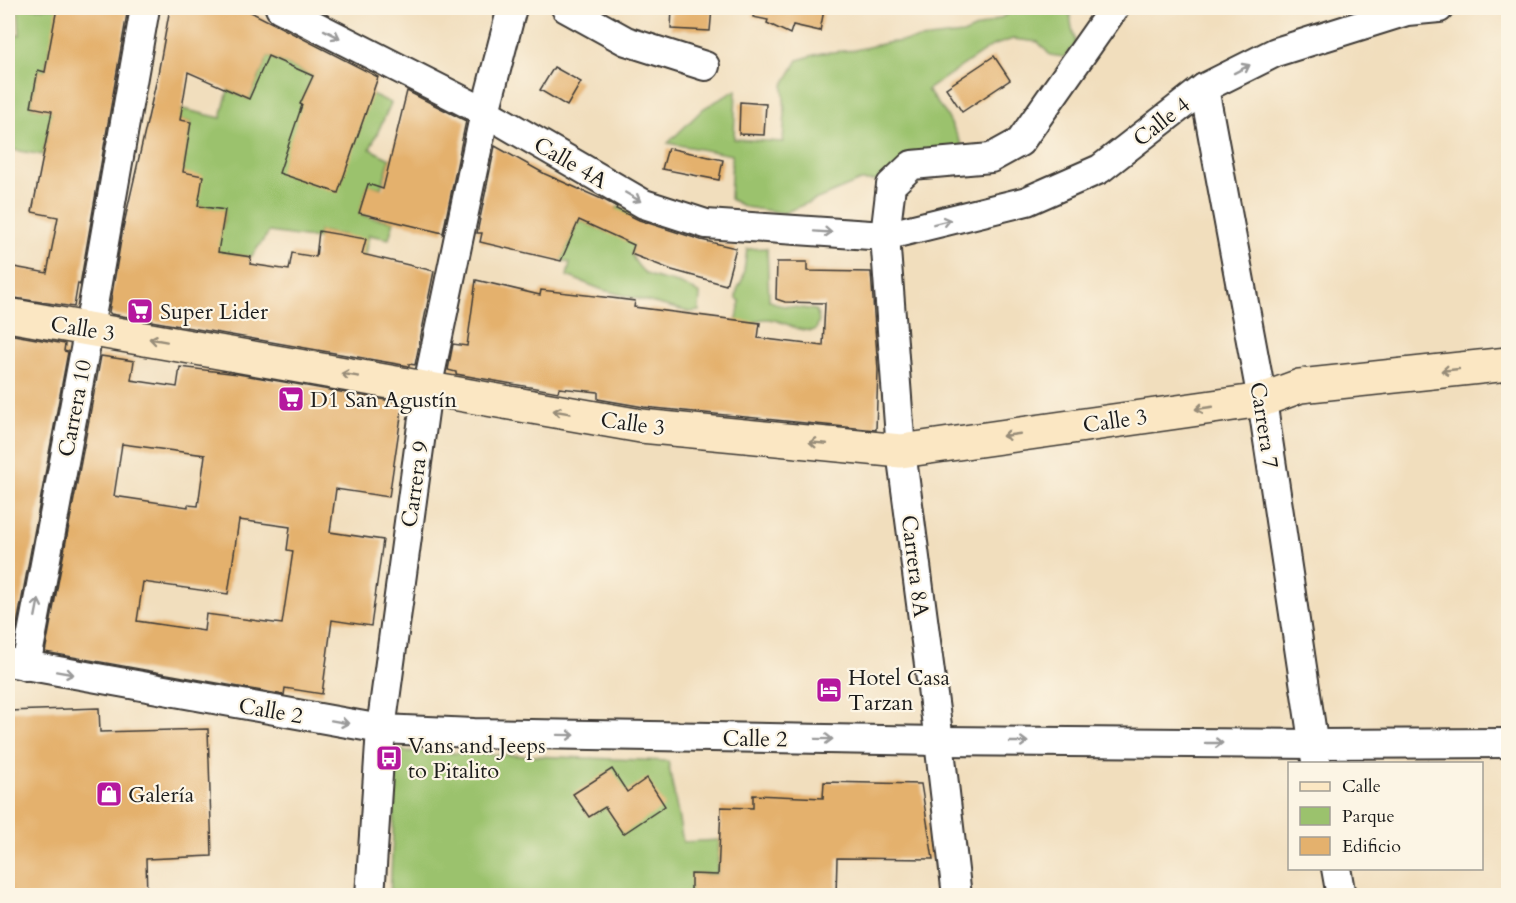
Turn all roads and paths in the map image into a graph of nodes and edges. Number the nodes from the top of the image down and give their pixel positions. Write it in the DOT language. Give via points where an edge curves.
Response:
graph roads {
  1 [pos="145,8"];
  2 [pos="280,8"];
  3 [pos="512,8"];
  4 [pos="566,8"];
  5 [pos="1114,8"];
  6 [pos="1439,8"];
  7 [pos="705,66"];
  8 [pos="1204,88"];
  9 [pos="485,112"];
  10 [pos="885,236"];
  11 [pos="8,315"];
  12 [pos="89,328"];
  13 [pos="1509,364"];
  14 [pos="1509,386"];
  15 [pos="427,389"];
  16 [pos="1262,400"];
  17 [pos="901,451"];
  18 [pos="17,664"];
  19 [pos="381,729"];
  20 [pos="939,741"];
  21 [pos="1509,743"];
  22 [pos="1315,754"];
  23 [pos="1336,870"];
  24 [pos="369,896"];
  25 [pos="957,896"];
  26 [pos="1341,896"];
  1 -- 12 [label="street, Carrera 10"];
  2 -- 9 [label="street, Calle 4A, one-way"];
  3 -- 9 [label="street, Carrera 9"];
  4 -- 7 [label="street" via="626,41"];
  5 -- 10 [label="street" via="1020,142 991,158 912,165 891,185"];
  8 -- 6 [label="street, Calle 4, one-way" via="1276,52 1407,11"];
  10 -- 8 [label="street, Calle 4, one-way" via="1027,201 1100,169"];
  8 -- 16 [label="street, Carrera 7"];
  9 -- 10 [label="street, Calle 4A, one-way" via="644,204 706,224"];
  9 -- 15 [label="street, Carrera 9"];
  10 -- 17 [label="street, Carrera 8A"];
  11 -- 12 [label="main road, Calle 3"];
  15 -- 12 [label="main road, Calle 3, one-way"];
  18 -- 12 [label="street, Carrera 10, one-way"];
  13 -- 16 [label="main road, Calle 3, one-way" via="1300,386"];
  14 -- 16 [label="main road, Calle 3" via="1303,405"];
  17 -- 15 [label="main road, Calle 3, one-way" via="641,426"];
  15 -- 19 [label="street, Carrera 9"];
  16 -- 17 [label="main road, Calle 3, one-way"];
  16 -- 22 [label="street, Carrera 7"];
  17 -- 20 [label="street, Carrera 8A"];
  18 -- 19 [label="street, Calle 2, one-way"];
  19 -- 20 [label="street, Calle 2, one-way"];
  19 -- 24 [label="street, Carrera 9"];
  20 -- 22 [label="street, Calle 2, one-way"];
  20 -- 25 [label="street, Carrera 8A"];
  21 -- 22 [label="street, Calle 2"];
  23 -- 26 [label="street"];
}
